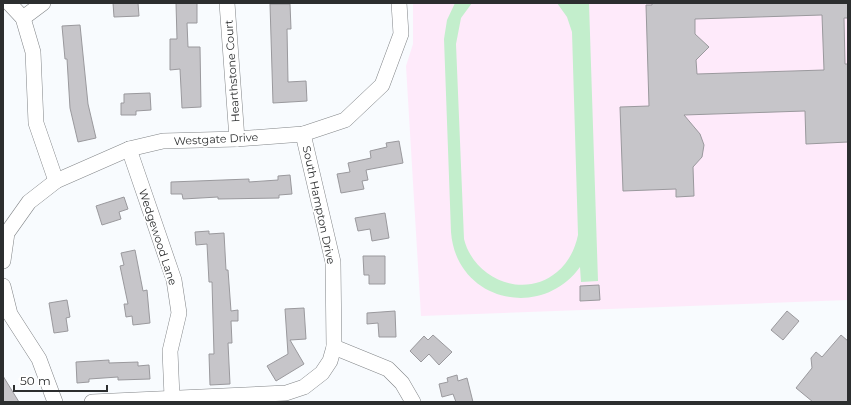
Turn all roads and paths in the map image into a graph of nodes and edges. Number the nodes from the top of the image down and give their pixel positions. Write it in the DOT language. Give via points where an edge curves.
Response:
graph roads {
  1 [pos="9,3"];
  2 [pos="43,3"];
  3 [pos="226,3"];
  4 [pos="399,3"];
  5 [pos="23,18"];
  6 [pos="303,134"];
  7 [pos="237,139"];
  8 [pos="129,149"];
  9 [pos="56,181"];
  10 [pos="3,261"];
  11 [pos="3,286"];
  12 [pos="334,348"];
  13 [pos="172,397"];
  14 [pos="55,402"];
  15 [pos="92,402"];
  16 [pos="413,402"];
  1 -- 5 [label="street"];
  2 -- 5 [label="street"];
  3 -- 7 [label="street, Hearthstone Court"];
  4 -- 6 [label="street, Westgate Drive" via="401,34 382,85 345,120"];
  5 -- 9 [label="street" via="34,52 36,123"];
  6 -- 7 [label="street, Westgate Drive"];
  6 -- 12 [label="street, South Hampton Drive" via="333,262"];
  7 -- 8 [label="street, Westgate Drive" via="163,141"];
  8 -- 9 [label="street, Westgate Drive"];
  8 -- 13 [label="street, Wedgewood Lane" via="174,280 178,313 170,351"];
  9 -- 10 [label="street, Westgate Drive" via="28,202 7,233"];
  11 -- 14 [label="street" via="10,314 39,359"];
  12 -- 13 [label="street, South Hampton Drive" via="330,361 322,373 304,387 286,393"];
  12 -- 16 [label="street" via="388,369 402,383"];
  13 -- 15 [label="street, South Hampton Drive"];
}
